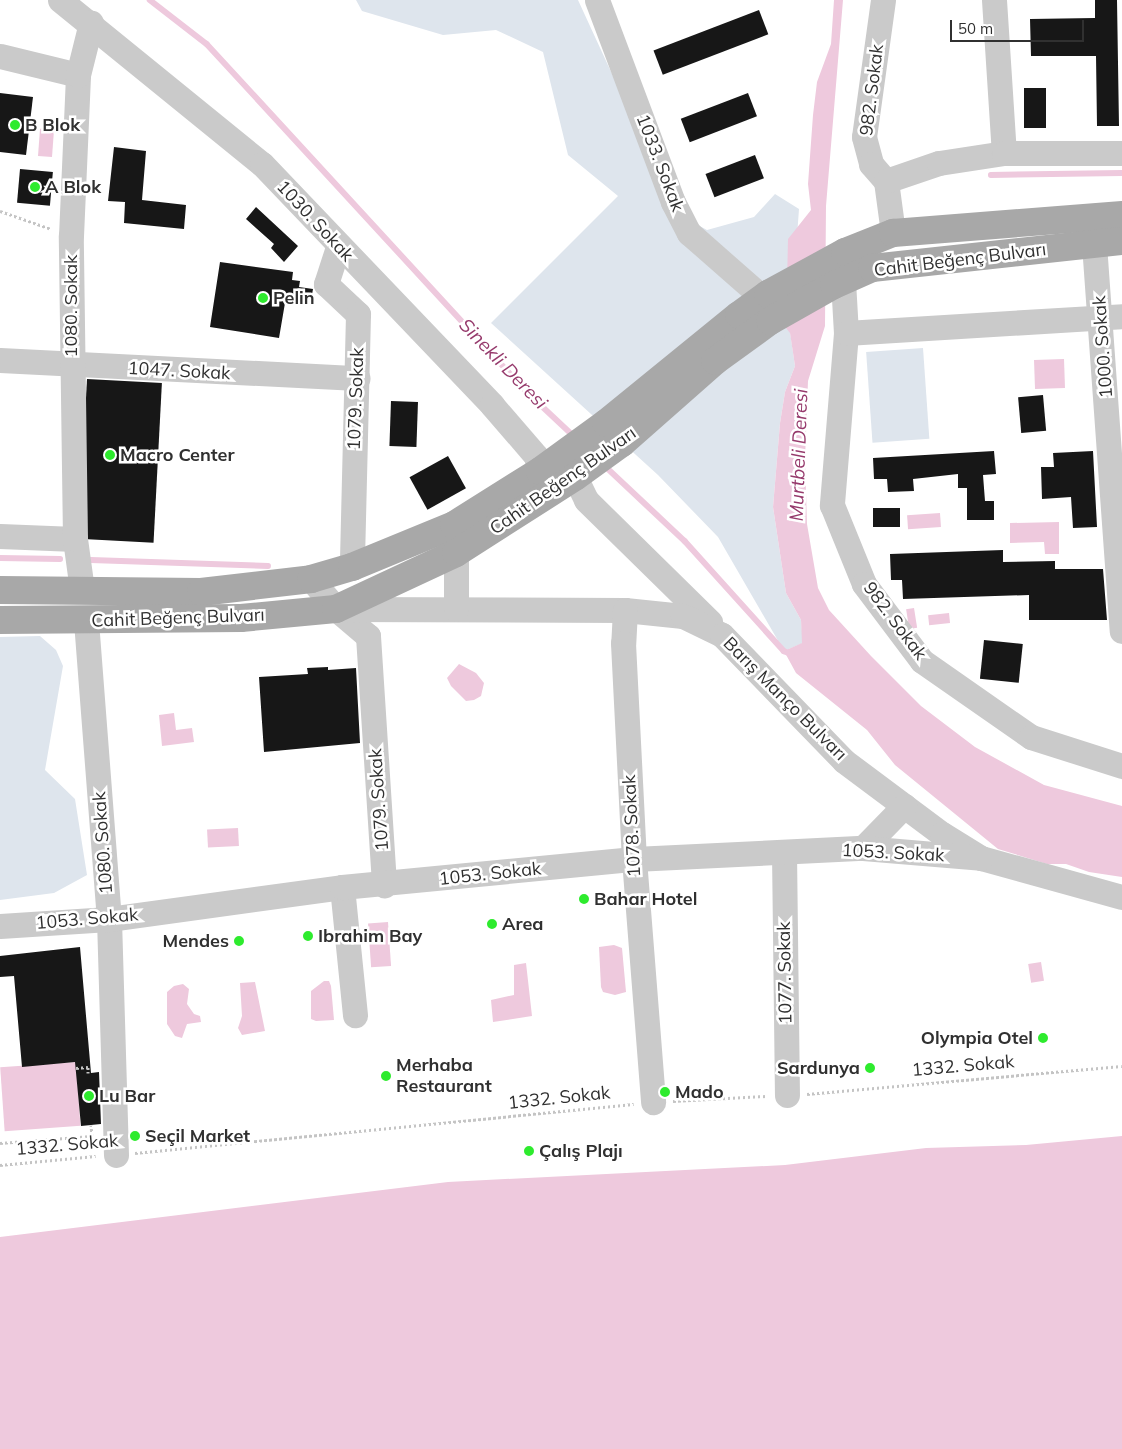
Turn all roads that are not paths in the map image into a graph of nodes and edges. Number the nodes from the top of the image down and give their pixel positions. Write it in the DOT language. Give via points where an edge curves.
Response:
graph roads {
  1 [pos="60,0"];
  2 [pos="597,0"];
  3 [pos="883,0"];
  4 [pos="994,0"];
  5 [pos="91,23"];
  6 [pos="0,56"];
  7 [pos="78,76"];
  8 [pos="1004,153"];
  9 [pos="1122,153"];
  10 [pos="886,181"];
  11 [pos="1122,214"];
  12 [pos="894,232"];
  13 [pos="1122,241"];
  14 [pos="1094,244"];
  15 [pos="338,247"];
  16 [pos="839,283"];
  17 [pos="767,305"];
  18 [pos="1111,316"];
  19 [pos="846,332"];
  20 [pos="0,360"];
  21 [pos="71,365"];
  22 [pos="358,378"];
  23 [pos="574,467"];
  24 [pos="540,471"];
  25 [pos="0,536"];
  26 [pos="75,539"];
  27 [pos="456,553"];
  28 [pos="352,567"];
  29 [pos="312,579"];
  30 [pos="0,590"];
  31 [pos="82,590"];
  32 [pos="1121,605"];
  33 [pos="336,609"];
  34 [pos="456,609"];
  35 [pos="625,610"];
  36 [pos="0,620"];
  37 [pos="86,621"];
  38 [pos="1122,631"];
  39 [pos="722,635"];
  40 [pos="1122,766"];
  41 [pos="904,806"];
  42 [pos="863,848"];
  43 [pos="784,852"];
  44 [pos="981,858"];
  45 [pos="634,859"];
  46 [pos="384,885"];
  47 [pos="342,887"];
  48 [pos="1122,897"];
  49 [pos="109,920"];
  50 [pos="64,922"];
  51 [pos="0,926"];
  52 [pos="0,938"];
  53 [pos="355,1015"];
  54 [pos="787,1095"];
  55 [pos="653,1102"];
  56 [pos="116,1155"];
  1 -- 5 [label="street, 1030. Sokak"];
  2 -- 17 [label="street, 1033. Sokak" via="673,202 689,233"];
  3 -- 10 [label="street, 982. Sokak" via="864,137 871,164"];
  4 -- 8 [label="street"];
  5 -- 7 [label="street, 1080. Sokak"];
  5 -- 15 [label="street, 1030. Sokak" via="262,164"];
  6 -- 7 [label="street"];
  7 -- 21 [label="street, 1080. Sokak" via="71,236"];
  8 -- 9 [label="street"];
  8 -- 10 [label="street" via="939,163"];
  10 -- 12 [label="street"];
  11 -- 12 [label="main road, Cahit Beğenç Bulvarı"];
  12 -- 17 [label="main road, Cahit Beğenç Bulvarı" via="845,252"];
  13 -- 14 [label="main road, Cahit Beğenç Bulvarı"];
  14 -- 16 [label="main road, Cahit Beğenç Bulvarı" via="872,268"];
  14 -- 18 [label="street, 1000. Sokak"];
  15 -- 22 [label="street, 1079. Sokak" via="326,284 358,314"];
  15 -- 24 [label="street, 1030. Sokak" via="492,405 536,456"];
  16 -- 17 [label="main road, Cahit Beğenç Bulvarı"];
  16 -- 19 [label="street, 982. Sokak"];
  17 -- 23 [label="main road, Cahit Beğenç Bulvarı" via="715,361 614,433"];
  18 -- 19 [label="street"];
  18 -- 32 [label="street, 1000. Sokak"];
  19 -- 40 [label="street, 982. Sokak" via="832,505 864,584 922,661 1031,738"];
  20 -- 21 [label="street, 1047. Sokak"];
  21 -- 22 [label="street, 1047. Sokak"];
  21 -- 26 [label="street, 1080. Sokak"];
  22 -- 28 [label="street, 1079. Sokak"];
  23 -- 24 [label="main road, Cahit Beğenç Bulvarı"];
  23 -- 27 [label="main road, Cahit Beğenç Bulvarı"];
  23 -- 39 [label="street" via="586,500"];
  24 -- 28 [label="main road, Cahit Beğenç Bulvarı" via="454,525"];
  25 -- 26 [label="street"];
  26 -- 31 [label="street, 1080. Sokak"];
  27 -- 33 [label="main road, Cahit Beğenç Bulvarı"];
  27 -- 34 [label="street"];
  28 -- 29 [label="main road, Cahit Beğenç Bulvarı"];
  29 -- 31 [label="main road, Cahit Beğenç Bulvarı" via="200,592"];
  29 -- 33 [label="street"];
  30 -- 31 [label="main road, Cahit Beğenç Bulvarı"];
  32 -- 38 [label="street, 1000. Sokak"];
  33 -- 34 [label="street, Barış Manço Bulvarı"];
  33 -- 37 [label="main road, Cahit Beğenç Bulvarı" via="241,618"];
  33 -- 46 [label="street, 1079. Sokak" via="368,636"];
  34 -- 35 [label="street, Barış Manço Bulvarı"];
  35 -- 39 [label="street, Barış Manço Bulvarı" via="683,616"];
  35 -- 45 [label="street, 1078. Sokak" via="623,643"];
  36 -- 37 [label="main road, Cahit Beğenç Bulvarı"];
  37 -- 49 [label="street, 1080. Sokak"];
  39 -- 41 [label="street, Barış Manço Bulvarı" via="844,761"];
  41 -- 42 [label="street"];
  41 -- 44 [label="street, Barış Manço Bulvarı"];
  42 -- 43 [label="street, 1053. Sokak"];
  42 -- 44 [label="street, 1053. Sokak"];
  43 -- 45 [label="street, 1053. Sokak"];
  43 -- 54 [label="street, 1077. Sokak"];
  44 -- 48 [label="street, Barış Manço Bulvarı"];
  45 -- 46 [label="street, 1053. Sokak"];
  45 -- 55 [label="street, 1078. Sokak"];
  46 -- 47 [label="street, 1053. Sokak"];
  47 -- 49 [label="street, 1053. Sokak"];
  47 -- 53 [label="street"];
  49 -- 50 [label="street, 1053. Sokak"];
  49 -- 56 [label="street, 1080. Sokak"];
  50 -- 51 [label="street, 1053. Sokak"];
  50 -- 52 [label="street" via="53,933"];
}
